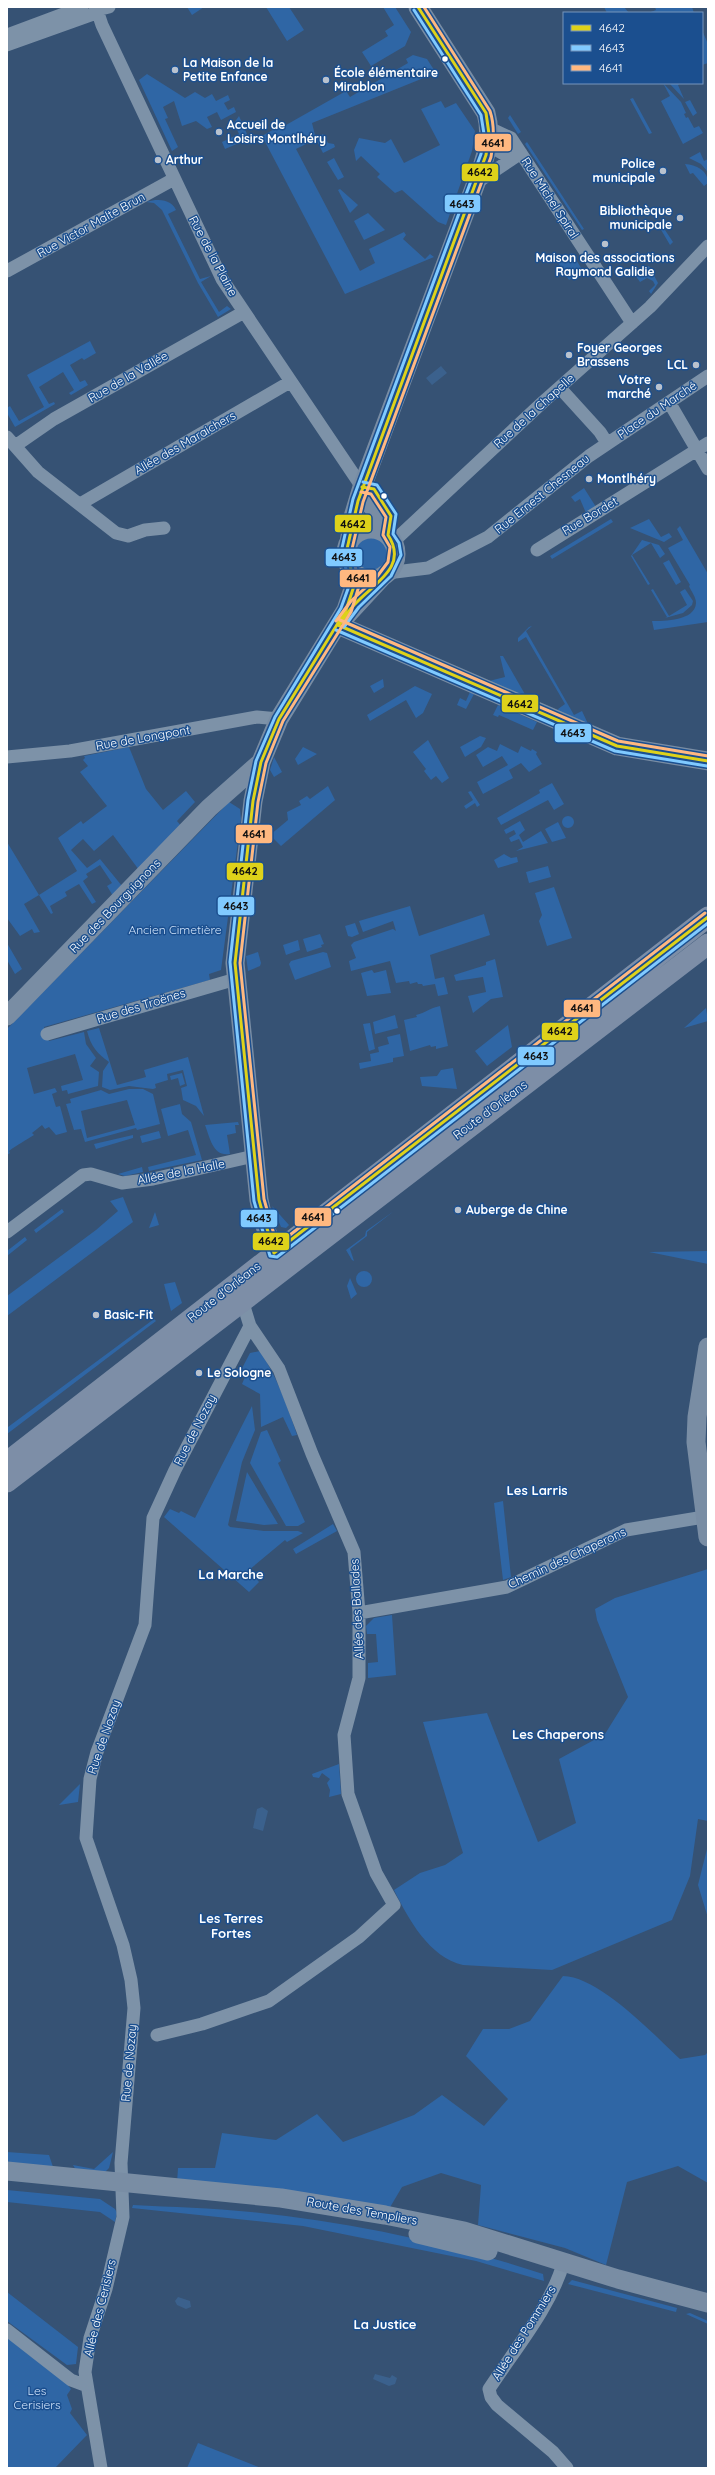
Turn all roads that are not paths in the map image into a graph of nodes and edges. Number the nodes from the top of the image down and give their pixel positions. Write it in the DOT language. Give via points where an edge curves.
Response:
graph roads {
  1 [pos="82,7"];
  2 [pos="418,7"];
  3 [pos="98,8"];
  4 [pos="7,35"];
  5 [pos="7,45"];
  6 [pos="489,137"];
  7 [pos="516,156"];
  8 [pos="174,179"];
  9 [pos="476,183"];
  10 [pos="708,246"];
  11 [pos="7,271"];
  12 [pos="244,312"];
  13 [pos="632,323"];
  14 [pos="708,376"];
  15 [pos="290,382"];
  16 [pos="560,388"];
  17 [pos="669,402"];
  18 [pos="11,442"];
  19 [pos="607,444"];
  20 [pos="703,446"];
  21 [pos="708,469"];
  22 [pos="362,487"];
  23 [pos="80,504"];
  24 [pos="164,528"];
  25 [pos="390,539"];
  26 [pos="349,543"];
  27 [pos="537,550"];
  28 [pos="352,569"];
  29 [pos="385,574"];
  30 [pos="338,625"];
  31 [pos="279,719"];
  32 [pos="7,757"];
  33 [pos="708,761"];
  34 [pos="261,762"];
  35 [pos="223,796"];
  36 [pos="253,801"];
  37 [pos="708,917"];
  38 [pos="708,944"];
  39 [pos="236,979"];
  40 [pos="7,1016"];
  41 [pos="47,1034"];
  42 [pos="254,1156"];
  43 [pos="7,1232"];
  44 [pos="274,1253"];
  45 [pos="242,1300"];
  46 [pos="250,1326"];
  47 [pos="708,1347"];
  48 [pos="7,1462"];
  49 [pos="7,1482"];
  50 [pos="704,1517"];
  51 [pos="708,1537"];
  52 [pos="359,1613"];
  53 [pos="157,2035"];
  54 [pos="7,2171"];
  55 [pos="7,2182"];
  56 [pos="122,2189"];
  57 [pos="563,2267"];
  58 [pos="708,2303"];
  59 [pos="708,2311"];
  60 [pos="7,2330"];
  61 [pos="87,2386"];
  62 [pos="101,2468"];
  63 [pos="568,2468"];
  1 -- 4 [label="street"];
  2 -- 6 [label="main road" via="486,113"];
  3 -- 5 [label="street" via="91,16"];
  3 -- 8 [label="street, Rue de la Plaine" via="102,25"];
  6 -- 7 [label="street"];
  6 -- 7 [label="street, Rue Michel Spiral" via="511,138"];
  6 -- 9 [label="main road"];
  7 -- 9 [label="street"];
  7 -- 13 [label="street, Rue Michel Spiral"];
  8 -- 11 [label="street, Rue Victor Malte Brun"];
  8 -- 12 [label="street, Rue de la Plaine" via="222,279"];
  9 -- 22 [label="main road"];
  10 -- 13 [label="street, Rue de la Chapelle"];
  12 -- 15 [label="street, Rue de la Plaine"];
  12 -- 18 [label="street, Rue de la Vallée"];
  13 -- 16 [label="street, Rue de la Chapelle"];
  14 -- 17 [label="street, Place du Marché"];
  15 -- 22 [label="street, Rue de la Plaine"];
  15 -- 23 [label="street, Allée des Maraichers"];
  16 -- 19 [label="street" via="600,432"];
  16 -- 25 [label="street, Rue de la Chapelle"];
  17 -- 19 [label="street, Place du Marché"];
  17 -- 20 [label="street"];
  18 -- 23 [label="street, Rue de la Vallée" via="38,472"];
  19 -- 29 [label="street, Rue Ernest Chesneau" via="488,537 428,568"];
  20 -- 21 [label="street"];
  20 -- 27 [label="street, Rue Bordet"];
  22 -- 25 [label="main road"];
  22 -- 26 [label="main road"];
  23 -- 24 [label="street, Rue de la Vallée" via="116,533 128,536 145,530"];
  25 -- 26 [label="main road" via="375,530 362,530"];
  25 -- 29 [label="main road" via="396,558"];
  26 -- 28 [label="main road" via="347,556"];
  28 -- 29 [label="main road" via="365,577"];
  28 -- 30 [label="main road" via="354,586"];
  29 -- 30 [label="main road"];
  30 -- 31 [label="main road"];
  30 -- 33 [label="main road" via="617,746"];
  31 -- 32 [label="street, Rue de Longpont" via="257,717 70,751"];
  31 -- 34 [label="main road"];
  34 -- 35 [label="main road, Rue des Bourguignons"];
  34 -- 36 [label="main road"];
  35 -- 36 [label="main road"];
  35 -- 40 [label="main road, Rue des Bourguignons"];
  36 -- 39 [label="main road" via="236,940"];
  37 -- 44 [label="main road, Route d'Orléans"];
  38 -- 45 [label="main road, Route d'Orléans"];
  39 -- 41 [label="street, Rue des Troënes"];
  39 -- 42 [label="main road"];
  42 -- 43 [label="street, Allée de la Halle" via="153,1179 122,1183 91,1174 83,1175"];
  42 -- 44 [label="main road" via="264,1223"];
  44 -- 48 [label="main road, Route d'Orléans"];
  45 -- 46 [label="street"];
  45 -- 49 [label="main road, Route d'Orléans"];
  46 -- 52 [label="street, Allée des Ballades" via="279,1369 312,1454 351,1542"];
  46 -- 56 [label="street, Rue de Nozay" via="177,1465 153,1518 144,1626 96,1752 90,1779 86,1838 123,1945 132,1994 132,2041 124,2124"];
  47 -- 50 [label="main road" via="697,1417 696,1442"];
  50 -- 51 [label="main road"];
  50 -- 52 [label="street, Chemin des Chaperons" via="626,1530 507,1587"];
  52 -- 53 [label="street, Allée des Ballades" via="359,1678 344,1734 348,1794 376,1873 394,1905 359,1937 269,2001 202,2024"];
  54 -- 56 [label="main road, Route des Templiers"];
  55 -- 56 [label="main road, Route des Templiers"];
  56 -- 57 [label="main road, Route des Templiers" via="298,2210"];
  56 -- 61 [label="street, Allée des Cerisiers" via="123,2217 106,2289 90,2338 85,2372"];
  57 -- 58 [label="main road, Route des Templiers"];
  57 -- 59 [label="main road, Route des Templiers"];
  57 -- 63 [label="street, Allée des Pommiers" via="538,2315 489,2389 497,2405 553,2452"];
  60 -- 61 [label="street" via="71,2380"];
  61 -- 62 [label="street, Allée des Cerisiers"];
}
